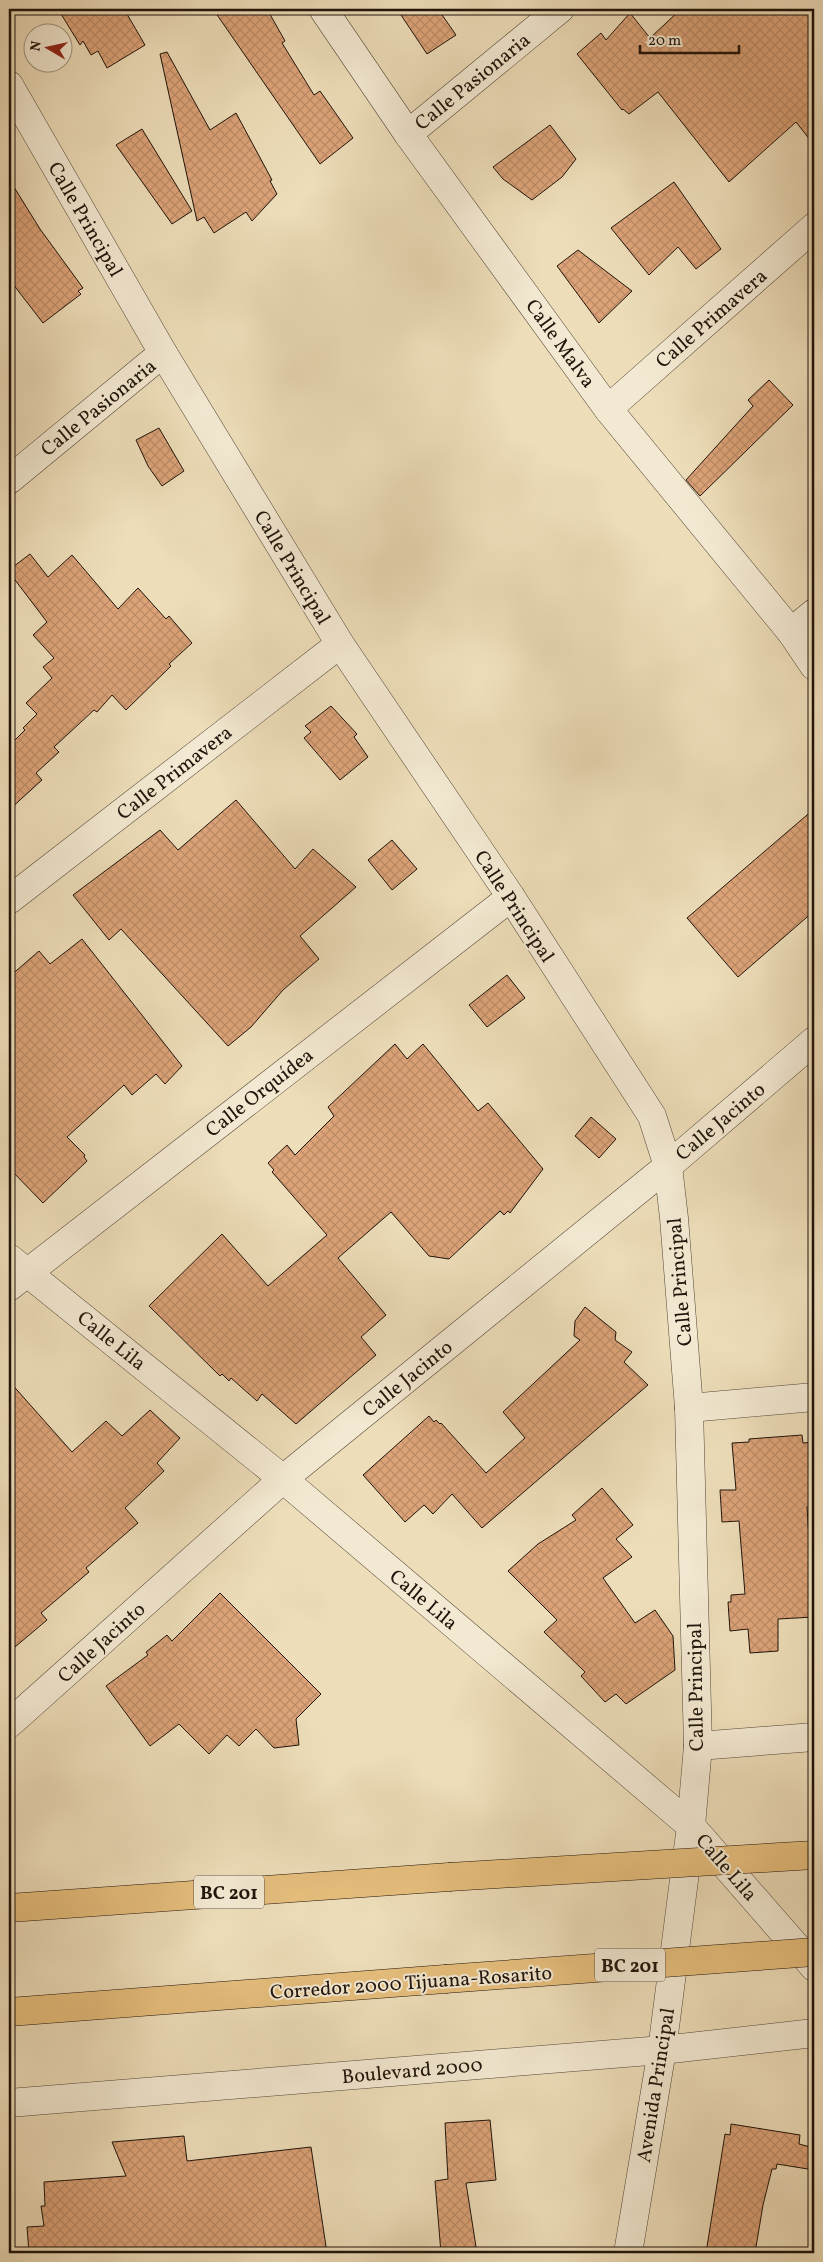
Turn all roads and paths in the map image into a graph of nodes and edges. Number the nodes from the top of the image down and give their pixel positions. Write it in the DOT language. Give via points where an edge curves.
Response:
graph roads {
  1 [pos="323,9"];
  2 [pos="560,9"];
  3 [pos="9,85"];
  4 [pos="408,134"];
  5 [pos="814,227"];
  6 [pos="163,353"];
  7 [pos="608,409"];
  8 [pos="9,480"];
  9 [pos="814,613"];
  10 [pos="791,632"];
  11 [pos="340,644"];
  12 [pos="814,666"];
  13 [pos="511,897"];
  14 [pos="9,900"];
  15 [pos="814,1041"];
  16 [pos="668,1166"];
  17 [pos="15,1272"];
  18 [pos="814,1397"];
  19 [pos="689,1408"];
  20 [pos="284,1479"];
  21 [pos="9,1724"];
  22 [pos="814,1737"];
  23 [pos="698,1746"];
  24 [pos="691,1826"];
  25 [pos="814,1855"];
  26 [pos="9,1908"];
  27 [pos="814,1952"];
  28 [pos="814,1967"];
  29 [pos="9,2012"];
  30 [pos="814,2033"];
  31 [pos="662,2050"];
  32 [pos="9,2103"];
  33 [pos="628,2253"];
  1 -- 4 [label="street, Calle Malva"];
  2 -- 4 [label="street, Calle Pasionaria"];
  3 -- 6 [label="street, Calle Principal"];
  4 -- 7 [label="street, Calle Malva"];
  5 -- 7 [label="street, Calle Primavera"];
  6 -- 8 [label="street, Calle Pasionaria"];
  6 -- 11 [label="street, Calle Principal"];
  7 -- 10 [label="street, Calle Malva"];
  9 -- 10 [label="street"];
  10 -- 12 [label="street, Calle Malva"];
  11 -- 13 [label="street, Calle Principal"];
  11 -- 14 [label="street, Calle Primavera"];
  13 -- 16 [label="street, Calle Principal" via="652,1116"];
  13 -- 17 [label="street, Calle Orquídea"];
  15 -- 16 [label="street, Calle Jacinto"];
  16 -- 19 [label="street, Calle Principal"];
  16 -- 20 [label="street, Calle Jacinto"];
  17 -- 20 [label="street, Calle Lila"];
  18 -- 19 [label="street"];
  19 -- 23 [label="street, Calle Principal"];
  20 -- 21 [label="street, Calle Jacinto"];
  20 -- 24 [label="street, Calle Lila"];
  22 -- 23 [label="street"];
  23 -- 24 [label="street, Calle Principal"];
  24 -- 28 [label="street, Calle Lila"];
  24 -- 31 [label="street, Avenida Principal"];
  25 -- 26 [label="highway, BC 201, bridge"];
  27 -- 29 [label="highway, Corredor 2000 Tijuana-Rosarito / BC 201, bridge"];
  30 -- 31 [label="street, Boulevard 2000"];
  31 -- 32 [label="street, Boulevard 2000"];
  31 -- 33 [label="street, Avenida Principal"];
}
